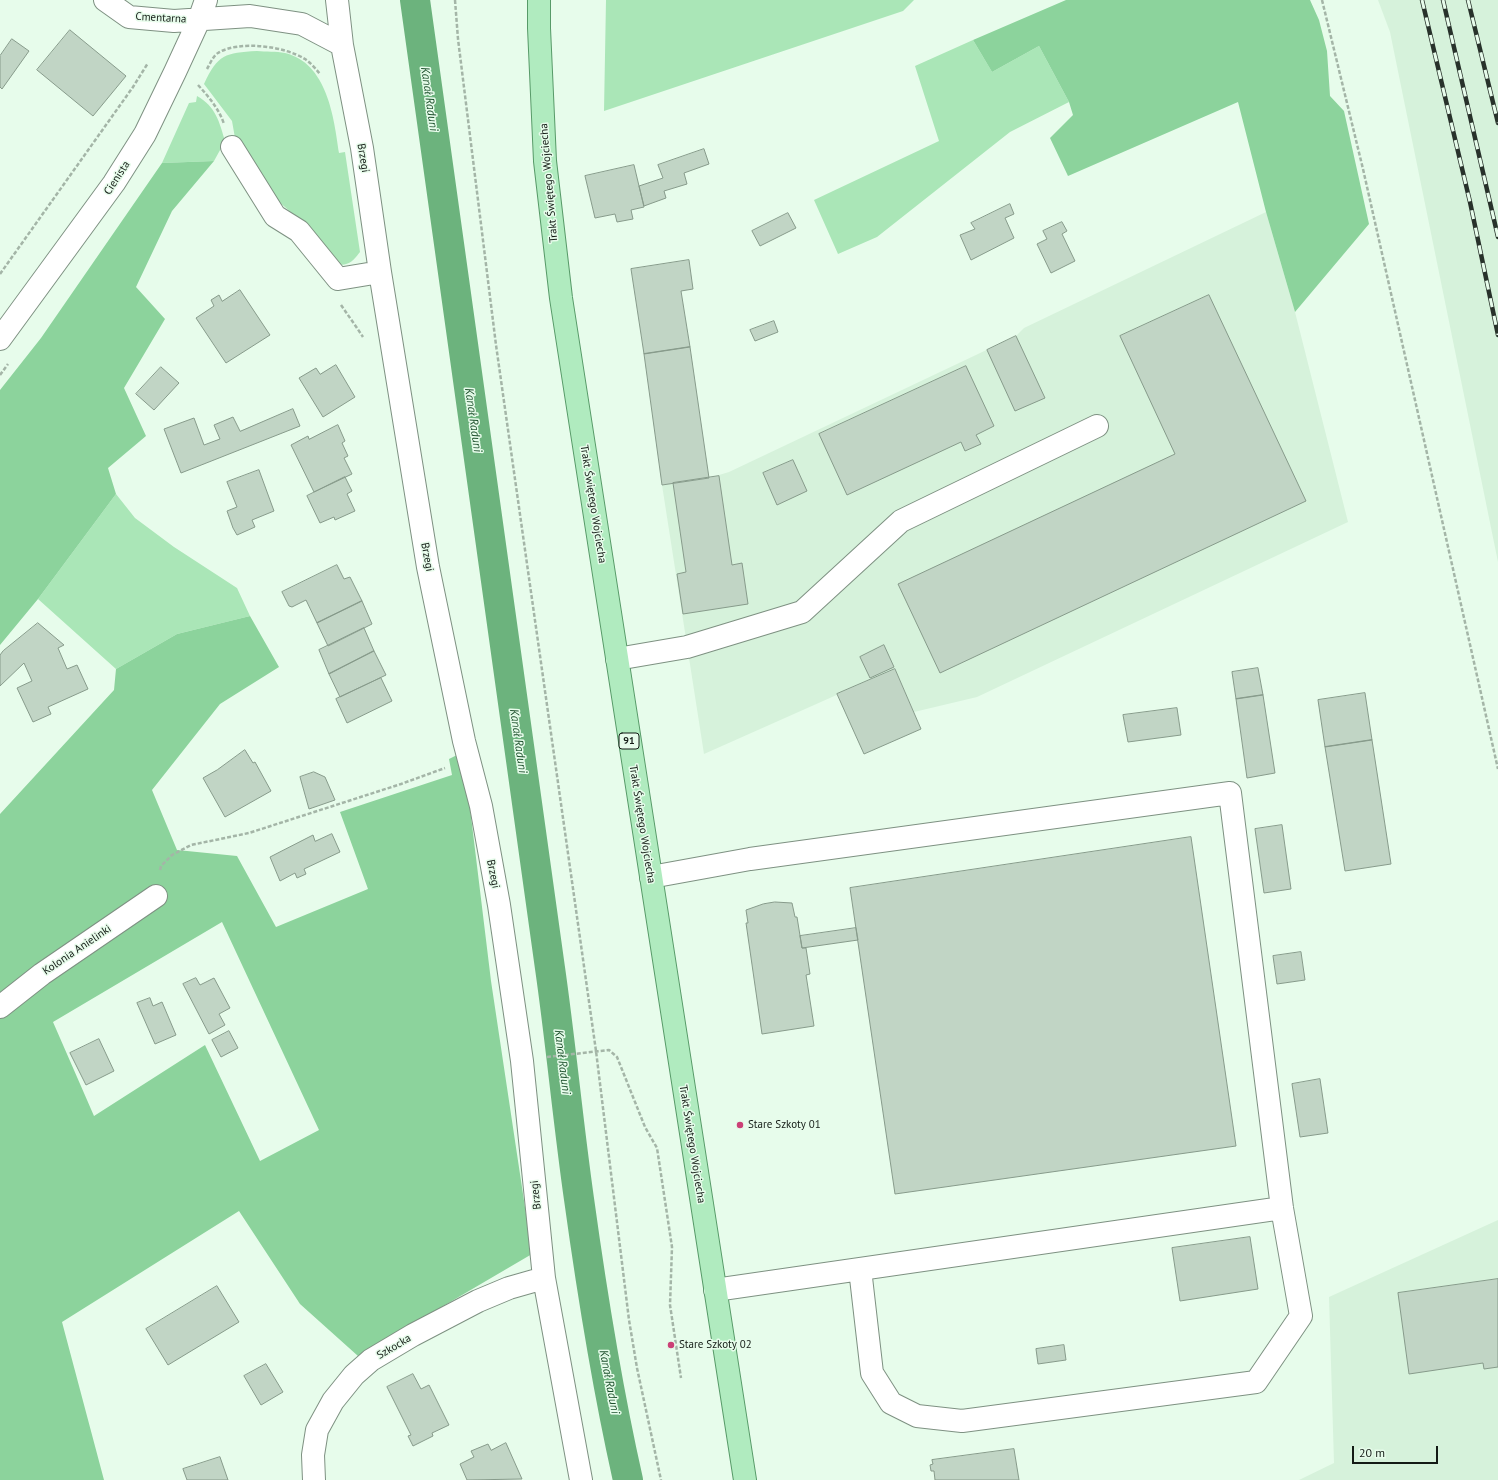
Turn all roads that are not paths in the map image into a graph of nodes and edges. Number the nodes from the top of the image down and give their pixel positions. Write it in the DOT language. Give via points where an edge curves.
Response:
graph roads {
  1 [pos="105,0"];
  2 [pos="337,0"];
  3 [pos="540,0"];
  4 [pos="203,10"];
  5 [pos="342,45"];
  6 [pos="232,147"];
  7 [pos="380,272"];
  8 [pos="0,339"];
  9 [pos="1097,426"];
  10 [pos="617,660"];
  11 [pos="651,877"];
  12 [pos="156,896"];
  13 [pos="0,1007"];
  14 [pos="1282,1208"];
  15 [pos="860,1269"];
  16 [pos="544,1278"];
  17 [pos="715,1290"];
  18 [pos="314,1480"];
  19 [pos="581,1480"];
  20 [pos="745,1480"];
  1 -- 4 [label="street, Cmentarna" via="128,16 174,21"];
  2 -- 5 [label="street, Brzegi"];
  3 -- 10 [label="main road, Trakt Świętego Wojciecha / 91" via="545,161 559,283"];
  4 -- 5 [label="street" via="302,24"];
  4 -- 8 [label="street, Cienista" via="145,134 114,183"];
  5 -- 7 [label="street, Brzegi" via="362,148"];
  6 -- 7 [label="street" via="275,216 299,231 338,280"];
  7 -- 16 [label="street, Brzegi" via="428,567 481,806 499,905 522,1061"];
  9 -- 10 [label="street" via="901,521 802,612 687,647"];
  10 -- 11 [label="main road, Trakt Świętego Wojciecha / 91"];
  11 -- 14 [label="street" via="750,859 1230,792"];
  11 -- 17 [label="main road, Trakt Świętego Wojciecha / 91"];
  12 -- 13 [label="street, Kolonia Anielinki" via="42,974"];
  14 -- 15 [label="street"];
  14 -- 15 [label="street" via="1301,1316 1256,1382 962,1421 917,1416 892,1403 872,1373"];
  15 -- 17 [label="street"];
  16 -- 18 [label="street, Szkocka" via="509,1288 478,1301 371,1360 354,1375 333,1401 317,1430 313,1455"];
  16 -- 19 [label="street, Brzegi"];
  17 -- 20 [label="main road, Trakt Świętego Wojciecha / 91"];
}
